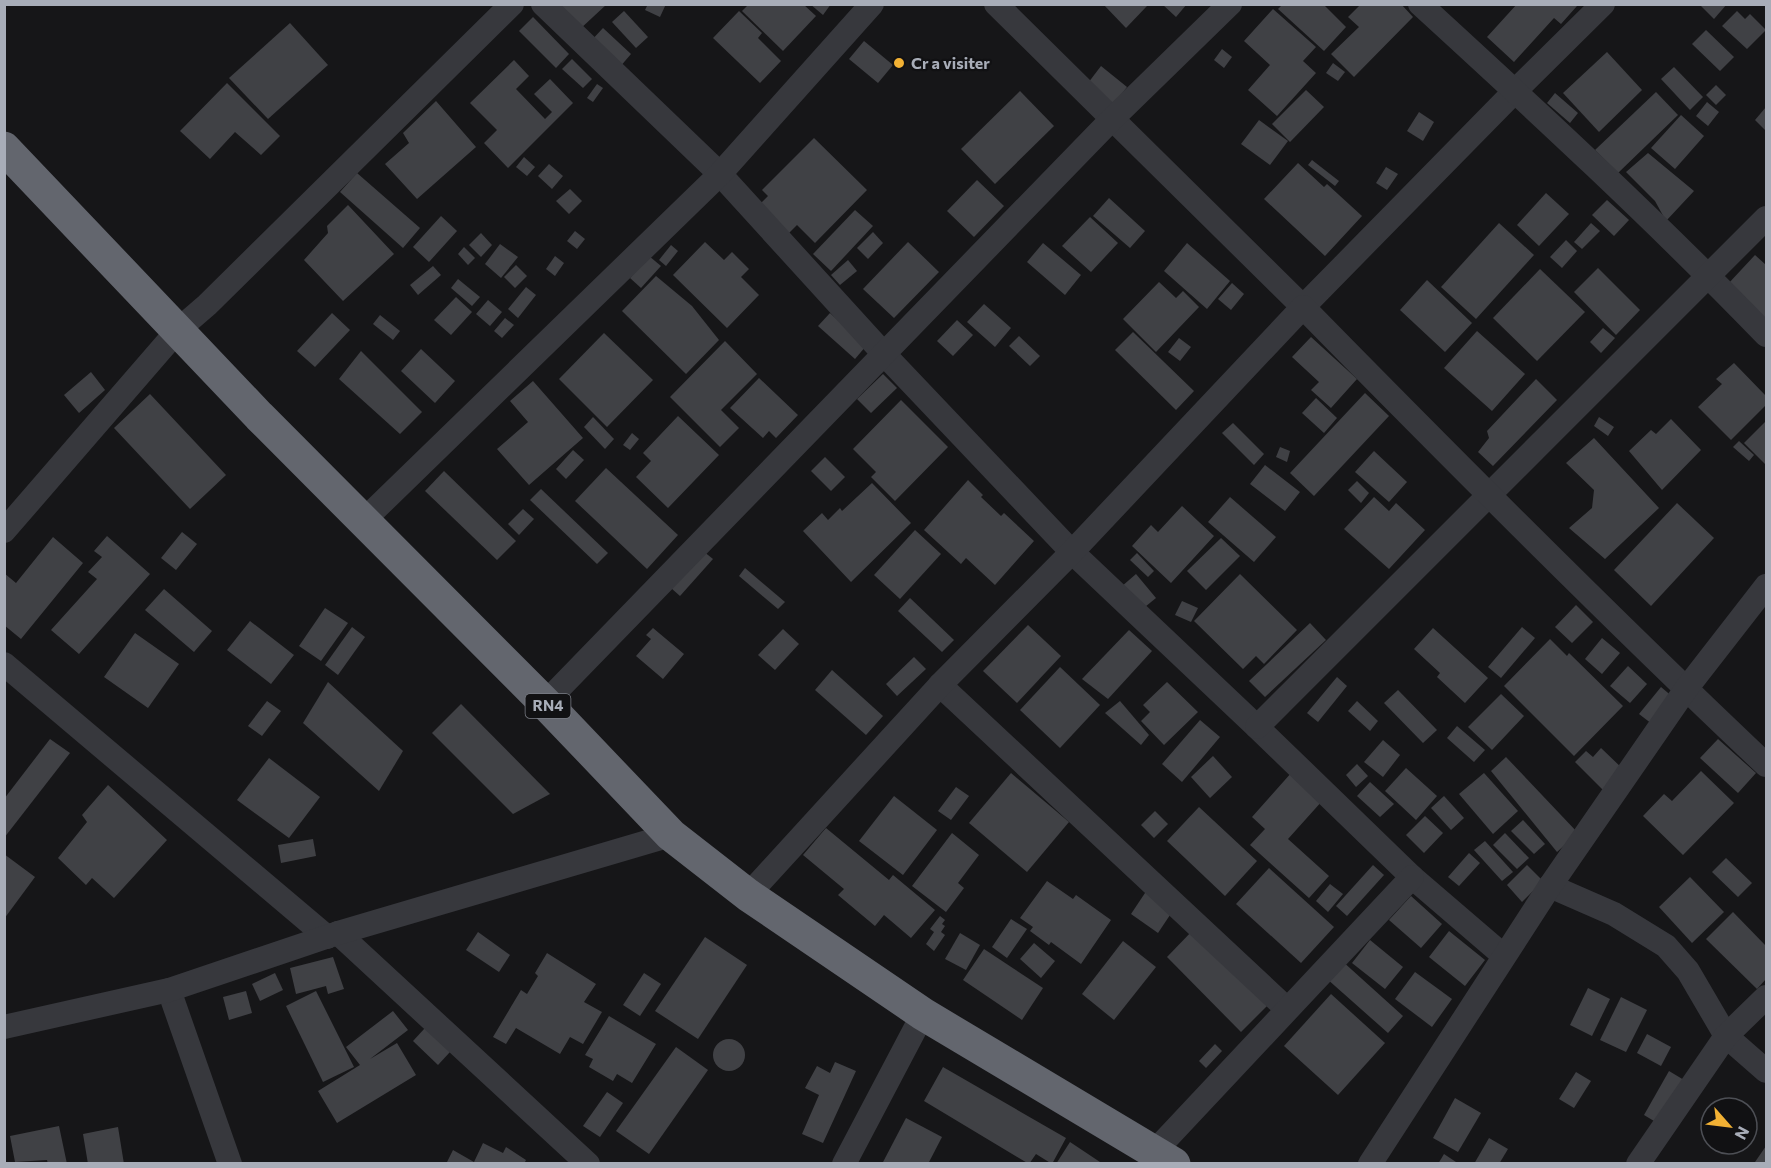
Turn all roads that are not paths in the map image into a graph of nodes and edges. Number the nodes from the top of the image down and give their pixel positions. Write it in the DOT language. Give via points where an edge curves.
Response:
graph roads {
  1 [pos="512,4"];
  2 [pos="543,4"];
  3 [pos="872,4"];
  4 [pos="996,4"];
  5 [pos="1230,4"];
  6 [pos="1420,4"];
  7 [pos="1603,4"];
  8 [pos="1515,91"];
  9 [pos="1111,120"];
  10 [pos="4,148"];
  11 [pos="720,174"];
  12 [pos="1767,218"];
  13 [pos="1708,274"];
  14 [pos="1303,307"];
  15 [pos="178,330"];
  16 [pos="1767,335"];
  17 [pos="884,354"];
  18 [pos="1488,495"];
  19 [pos="363,521"];
  20 [pos="4,531"];
  21 [pos="1072,552"];
  22 [pos="1767,586"];
  23 [pos="4,664"];
  24 [pos="940,685"];
  25 [pos="1686,690"];
  26 [pos="545,703"];
  27 [pos="1257,727"];
  28 [pos="1767,765"];
  29 [pos="671,835"];
  30 [pos="1412,877"];
  31 [pos="1551,886"];
  32 [pos="748,895"];
  33 [pos="332,935"];
  34 [pos="1504,956"];
  35 [pos="169,990"];
  36 [pos="1767,997"];
  37 [pos="1287,1009"];
  38 [pos="924,1014"];
  39 [pos="4,1027"];
  40 [pos="1726,1036"];
  41 [pos="1767,1071"];
  42 [pos="1164,1158"];
  43 [pos="230,1164"];
  44 [pos="588,1164"];
  45 [pos="844,1164"];
  46 [pos="1370,1164"];
  47 [pos="1638,1164"];
  1 -- 15 [label="street"];
  2 -- 11 [label="street"];
  3 -- 11 [label="street"];
  4 -- 9 [label="street"];
  5 -- 9 [label="street"];
  6 -- 8 [label="street"];
  7 -- 8 [label="street"];
  8 -- 13 [label="street"];
  8 -- 14 [label="street"];
  9 -- 14 [label="street"];
  9 -- 17 [label="street"];
  10 -- 15 [label="highway, RN4"];
  11 -- 17 [label="street"];
  11 -- 19 [label="street"];
  12 -- 13 [label="street"];
  13 -- 16 [label="street"];
  13 -- 18 [label="street"];
  14 -- 18 [label="street"];
  14 -- 21 [label="street"];
  15 -- 19 [label="highway, RN4"];
  15 -- 20 [label="street"];
  17 -- 21 [label="street"];
  17 -- 26 [label="street"];
  18 -- 25 [label="street"];
  18 -- 27 [label="street"];
  19 -- 26 [label="highway, RN4"];
  21 -- 24 [label="street"];
  21 -- 27 [label="street"];
  22 -- 25 [label="street"];
  23 -- 33 [label="street"];
  24 -- 32 [label="street"];
  24 -- 37 [label="street"];
  25 -- 28 [label="street"];
  25 -- 31 [label="street"];
  26 -- 29 [label="highway, RN4"];
  27 -- 30 [label="street"];
  29 -- 32 [label="highway, RN4"];
  29 -- 33 [label="street"];
  30 -- 34 [label="street"];
  30 -- 37 [label="street"];
  31 -- 34 [label="street"];
  31 -- 40 [label="street" via="1614,914 1666,946 1688,971"];
  32 -- 38 [label="highway, RN4"];
  33 -- 35 [label="street"];
  33 -- 44 [label="street"];
  34 -- 46 [label="street"];
  35 -- 39 [label="street"];
  35 -- 43 [label="street"];
  36 -- 40 [label="street"];
  37 -- 42 [label="street"];
  38 -- 42 [label="highway, RN4"];
  38 -- 45 [label="street"];
  40 -- 41 [label="street"];
  40 -- 47 [label="street"];
}
